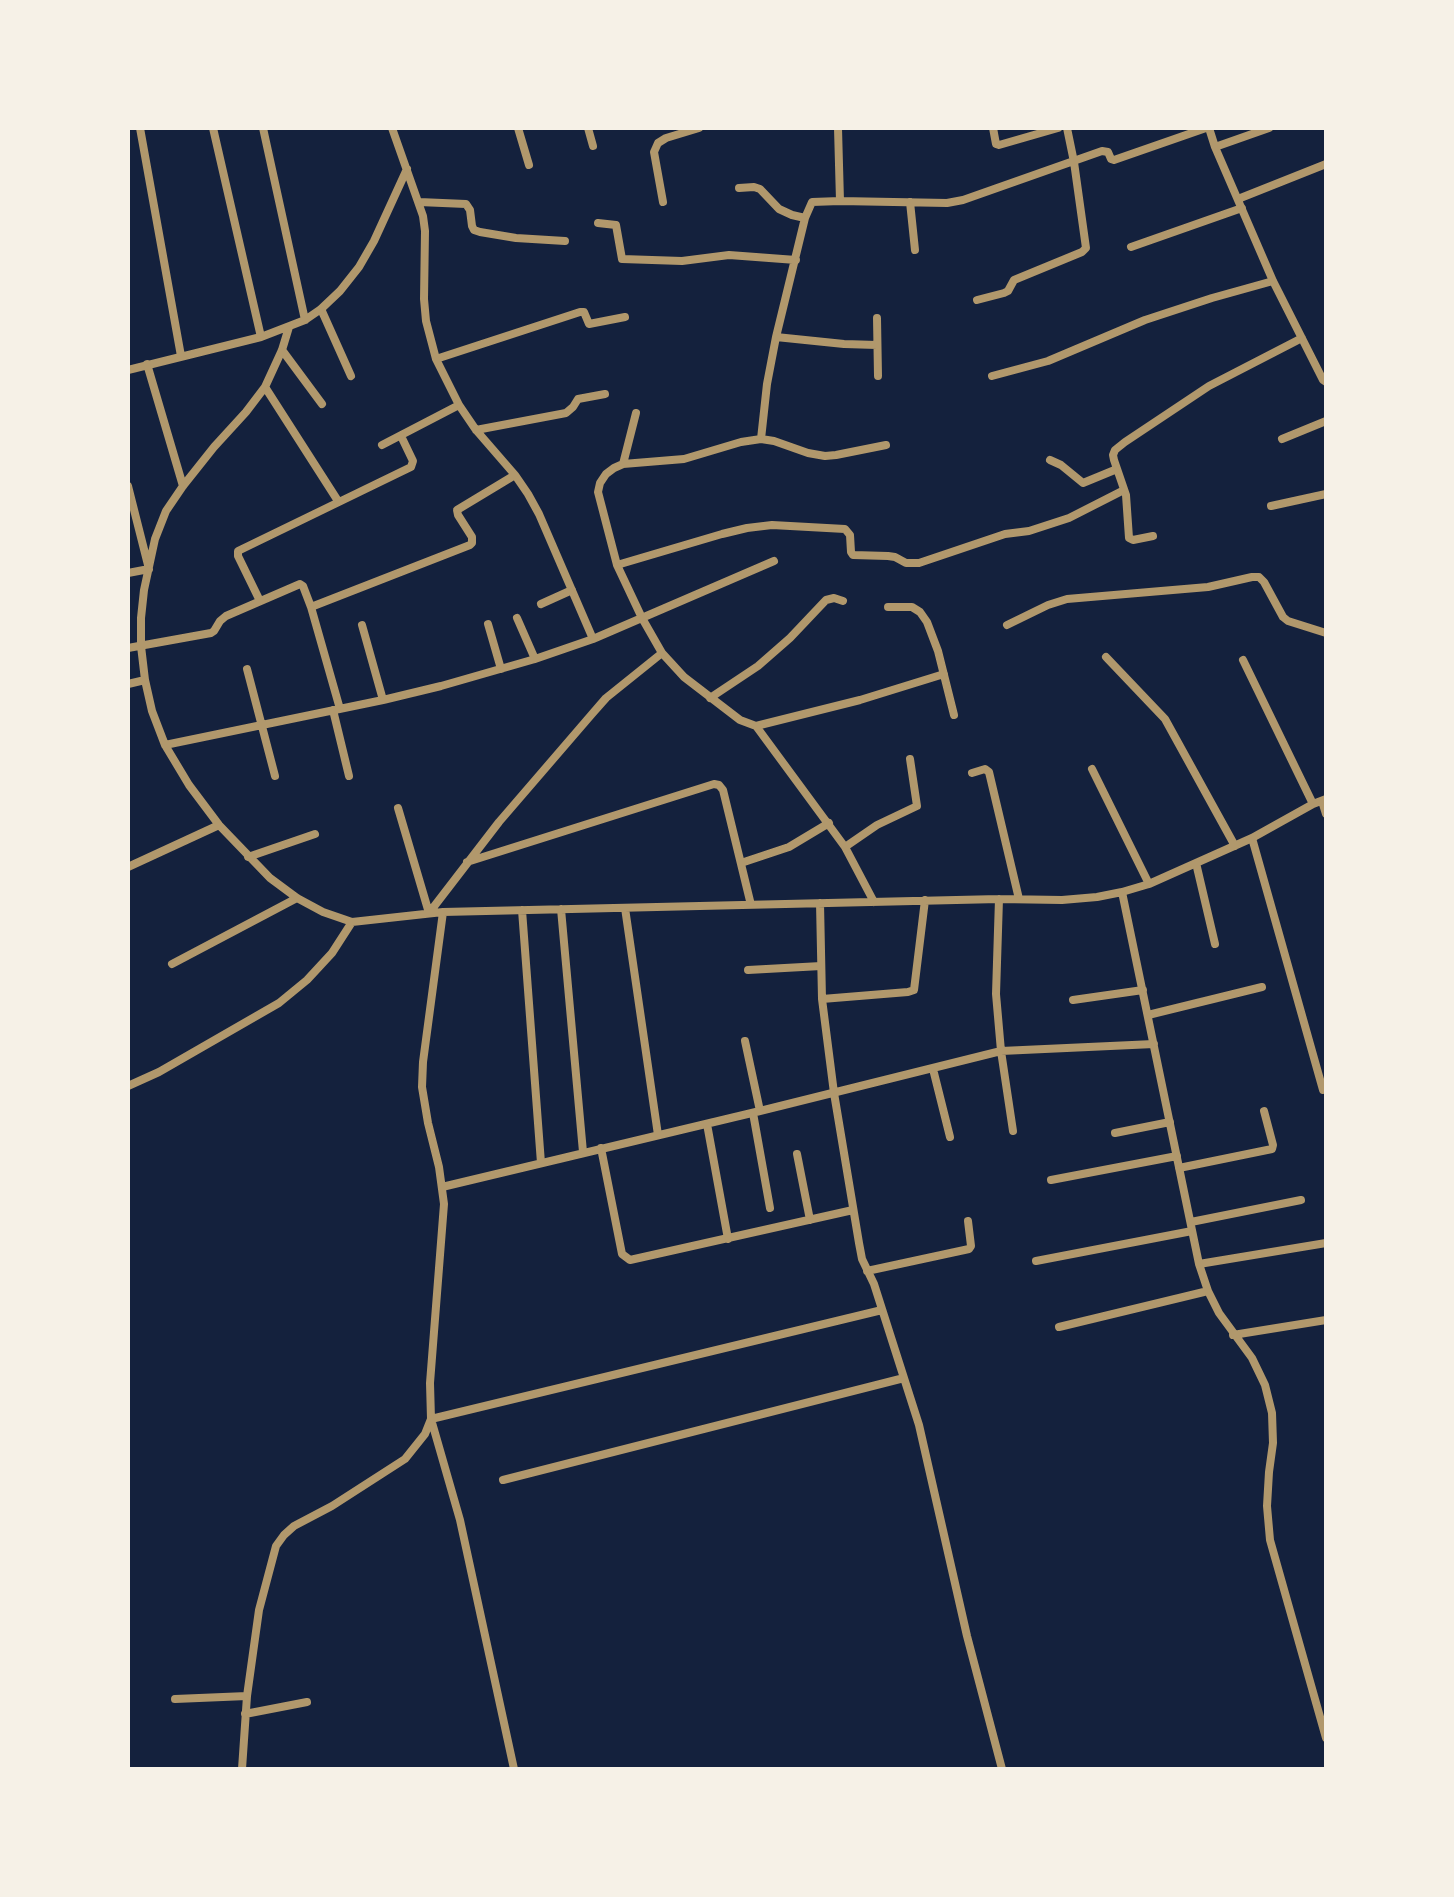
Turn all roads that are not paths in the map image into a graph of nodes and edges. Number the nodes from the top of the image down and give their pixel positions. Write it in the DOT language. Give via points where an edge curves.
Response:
graph roads {
  1 [pos="140,128"];
  2 [pos="213,128"];
  3 [pos="263,128"];
  4 [pos="392,128"];
  5 [pos="518,128"];
  6 [pos="588,128"];
  7 [pos="699,128"];
  8 [pos="838,128"];
  9 [pos="993,128"];
  10 [pos="1058,128"];
  11 [pos="1067,128"];
  12 [pos="1208,128"];
  13 [pos="1269,128"];
  14 [pos="593,146"];
  15 [pos="1215,147"];
  16 [pos="1074,162"];
  17 [pos="1326,164"];
  18 [pos="529,165"];
  19 [pos="407,169"];
  20 [pos="739,188"];
  21 [pos="840,201"];
  22 [pos="419,202"];
  23 [pos="663,202"];
  24 [pos="910,202"];
  25 [pos="1240,204"];
  26 [pos="805,218"];
  27 [pos="598,223"];
  28 [pos="565,241"];
  29 [pos="1131,247"];
  30 [pos="915,250"];
  31 [pos="796,260"];
  32 [pos="1273,281"];
  33 [pos="977,300"];
  34 [pos="321,309"];
  35 [pos="625,317"];
  36 [pos="877,318"];
  37 [pos="305,320"];
  38 [pos="289,327"];
  39 [pos="261,337"];
  40 [pos="776,337"];
  41 [pos="1302,338"];
  42 [pos="877,345"];
  43 [pos="282,350"];
  44 [pos="181,356"];
  45 [pos="436,359"];
  46 [pos="147,364"];
  47 [pos="128,370"];
  48 [pos="351,376"];
  49 [pos="878,376"];
  50 [pos="992,376"];
  51 [pos="1326,382"];
  52 [pos="265,387"];
  53 [pos="605,394"];
  54 [pos="322,404"];
  55 [pos="459,405"];
  56 [pos="636,413"];
  57 [pos="1326,421"];
  58 [pos="476,430"];
  59 [pos="401,436"];
  60 [pos="761,439"];
  61 [pos="1282,439"];
  62 [pos="382,445"];
  63 [pos="886,445"];
  64 [pos="1050,460"];
  65 [pos="623,464"];
  66 [pos="1117,469"];
  67 [pos="515,475"];
  68 [pos="128,486"];
  69 [pos="183,486"];
  70 [pos="1124,490"];
  71 [pos="1326,494"];
  72 [pos="338,501"];
  73 [pos="1271,506"];
  74 [pos="1153,536"];
  75 [pos="774,561"];
  76 [pos="617,565"];
  77 [pos="149,569"];
  78 [pos="128,573"];
  79 [pos="572,590"];
  80 [pos="260,601"];
  81 [pos="843,601"];
  82 [pos="541,604"];
  83 [pos="311,607"];
  84 [pos="888,607"];
  85 [pos="517,618"];
  86 [pos="642,618"];
  87 [pos="488,624"];
  88 [pos="362,625"];
  89 [pos="1007,625"];
  90 [pos="1326,633"];
  91 [pos="593,639"];
  92 [pos="141,646"];
  93 [pos="128,648"];
  94 [pos="662,653"];
  95 [pos="1106,657"];
  96 [pos="535,659"];
  97 [pos="1243,660"];
  98 [pos="247,669"];
  99 [pos="501,669"];
  100 [pos="944,674"];
  101 [pos="145,680"];
  102 [pos="128,684"];
  103 [pos="710,698"];
  104 [pos="383,700"];
  105 [pos="337,709"];
  106 [pos="954,715"];
  107 [pos="262,725"];
  108 [pos="756,726"];
  109 [pos="165,745"];
  110 [pos="910,759"];
  111 [pos="1092,769"];
  112 [pos="972,773"];
  113 [pos="275,776"];
  114 [pos="349,776"];
  115 [pos="1320,801"];
  116 [pos="398,808"];
  117 [pos="1326,814"];
  118 [pos="829,823"];
  119 [pos="219,825"];
  120 [pos="315,834"];
  121 [pos="1252,838"];
  122 [pos="1235,846"];
  123 [pos="845,847"];
  124 [pos="248,857"];
  125 [pos="467,862"];
  126 [pos="741,863"];
  127 [pos="1196,863"];
  128 [pos="128,867"];
  129 [pos="1149,884"];
  130 [pos="1122,892"];
  131 [pos="297,898"];
  132 [pos="999,899"];
  133 [pos="1019,899"];
  134 [pos="925,900"];
  135 [pos="874,902"];
  136 [pos="820,903"];
  137 [pos="751,905"];
  138 [pos="625,908"];
  139 [pos="561,909"];
  140 [pos="522,910"];
  141 [pos="443,912"];
  142 [pos="429,913"];
  143 [pos="352,922"];
  144 [pos="1215,944"];
  145 [pos="172,964"];
  146 [pos="821,966"];
  147 [pos="748,970"];
  148 [pos="1262,987"];
  149 [pos="1143,990"];
  150 [pos="822,999"];
  151 [pos="1073,1000"];
  152 [pos="1148,1015"];
  153 [pos="745,1041"];
  154 [pos="1154,1044"];
  155 [pos="1001,1051"];
  156 [pos="933,1069"];
  157 [pos="128,1086"];
  158 [pos="1323,1090"];
  159 [pos="834,1093"];
  160 [pos="1264,1111"];
  161 [pos="756,1112"];
  162 [pos="1170,1122"];
  163 [pos="707,1124"];
  164 [pos="1013,1131"];
  165 [pos="1115,1133"];
  166 [pos="658,1135"];
  167 [pos="950,1137"];
  168 [pos="601,1148"];
  169 [pos="583,1152"];
  170 [pos="797,1154"];
  171 [pos="1177,1156"];
  172 [pos="541,1163"];
  173 [pos="1179,1168"];
  174 [pos="1051,1180"];
  175 [pos="442,1187"];
  176 [pos="1301,1200"];
  177 [pos="770,1208"];
  178 [pos="853,1210"];
  179 [pos="810,1220"];
  180 [pos="968,1221"];
  181 [pos="1192,1227"];
  182 [pos="728,1239"];
  183 [pos="1326,1243"];
  184 [pos="1036,1261"];
  185 [pos="1199,1264"];
  186 [pos="867,1271"];
  187 [pos="1208,1291"];
  188 [pos="882,1310"];
  189 [pos="1326,1320"];
  190 [pos="1059,1327"];
  191 [pos="1233,1335"];
  192 [pos="904,1378"];
  193 [pos="431,1419"];
  194 [pos="503,1480"];
  195 [pos="247,1696"];
  196 [pos="175,1699"];
  197 [pos="307,1702"];
  198 [pos="245,1714"];
  199 [pos="1326,1738"];
  200 [pos="242,1769"];
  201 [pos="514,1769"];
  202 [pos="1002,1769"];
  1 -- 44 [label="street"];
  2 -- 39 [label="street"];
  3 -- 37 [label="street"];
  4 -- 19 [label="street"];
  5 -- 18 [label="street"];
  6 -- 14 [label="street"];
  7 -- 23 [label="street" via="658,143 654,152"];
  8 -- 21 [label="street"];
  9 -- 10 [label="street" via="999,145"];
  11 -- 16 [label="street"];
  12 -- 15 [label="street"];
  12 -- 16 [label="street" via="1114,160 1105,151"];
  13 -- 15 [label="street"];
  15 -- 25 [label="street"];
  16 -- 24 [label="street" via="963,200"];
  16 -- 33 [label="street" via="1086,248 1014,280 1004,293"];
  17 -- 25 [label="street"];
  19 -- 22 [label="street"];
  19 -- 34 [label="street" via="359,267"];
  20 -- 26 [label="street" via="760,189 779,209"];
  21 -- 24 [label="street"];
  21 -- 26 [label="street" via="812,202"];
  22 -- 28 [label="street" via="466,204 472,226 480,232"];
  22 -- 45 [label="street" via="425,231 426,321"];
  24 -- 30 [label="street"];
  25 -- 29 [label="street"];
  25 -- 32 [label="street"];
  26 -- 31 [label="street"];
  27 -- 31 [label="street" via="616,225 622,259 682,261 729,255"];
  31 -- 40 [label="street"];
  32 -- 41 [label="street"];
  32 -- 50 [label="street" via="1145,320 1048,361"];
  34 -- 37 [label="street"];
  34 -- 48 [label="street"];
  35 -- 45 [label="street" via="589,324 582,311"];
  36 -- 42 [label="street"];
  37 -- 38 [label="street"];
  38 -- 39 [label="street"];
  38 -- 43 [label="street"];
  39 -- 44 [label="street"];
  40 -- 42 [label="street"];
  40 -- 60 [label="street"];
  41 -- 51 [label="street"];
  41 -- 66 [label="street" via="1209,386 1125,442 1113,455"];
  42 -- 49 [label="street"];
  43 -- 52 [label="street"];
  43 -- 54 [label="street"];
  44 -- 46 [label="street"];
  45 -- 55 [label="street"];
  46 -- 47 [label="street"];
  46 -- 69 [label="street"];
  52 -- 69 [label="street"];
  52 -- 72 [label="street"];
  53 -- 58 [label="street" via="578,399 566,413"];
  55 -- 58 [label="street"];
  55 -- 59 [label="street"];
  56 -- 65 [label="street"];
  57 -- 61 [label="street"];
  58 -- 67 [label="street"];
  59 -- 62 [label="street"];
  59 -- 72 [label="street" via="413,465"];
  60 -- 63 [label="street" via="825,456"];
  60 -- 65 [label="street" via="684,459"];
  64 -- 66 [label="street" via="1083,483"];
  65 -- 76 [label="street" via="606,474 598,492"];
  66 -- 70 [label="street"];
  67 -- 79 [label="street" via="539,514"];
  67 -- 83 [label="street" via="457,510 472,537 470,545"];
  68 -- 77 [label="street"];
  69 -- 77 [label="street" via="166,511"];
  70 -- 74 [label="street" via="1129,538"];
  70 -- 76 [label="street" via="1069,518 919,563 853,555 850,535 841,528 772,525"];
  71 -- 73 [label="street"];
  72 -- 80 [label="street" via="238,551"];
  75 -- 86 [label="street"];
  76 -- 86 [label="street"];
  77 -- 78 [label="street"];
  77 -- 92 [label="street"];
  79 -- 82 [label="street"];
  79 -- 91 [label="street"];
  80 -- 83 [label="street" via="300,584"];
  80 -- 92 [label="street" via="222,618 211,633"];
  81 -- 103 [label="street" via="826,600 758,666"];
  83 -- 105 [label="street"];
  84 -- 100 [label="street" via="920,612"];
  85 -- 96 [label="street"];
  86 -- 91 [label="street"];
  86 -- 94 [label="street"];
  87 -- 99 [label="street"];
  88 -- 104 [label="street"];
  89 -- 90 [label="street" via="1067,599 1208,587 1259,577 1283,617"];
  91 -- 96 [label="street"];
  92 -- 93 [label="street"];
  92 -- 101 [label="street"];
  94 -- 103 [label="street"];
  94 -- 125 [label="street" via="606,698"];
  95 -- 122 [label="street" via="1165,719"];
  96 -- 99 [label="street"];
  97 -- 115 [label="street"];
  98 -- 107 [label="street"];
  99 -- 104 [label="street"];
  100 -- 106 [label="street"];
  100 -- 108 [label="street"];
  101 -- 102 [label="street"];
  101 -- 109 [label="street"];
  103 -- 108 [label="street"];
  104 -- 105 [label="street"];
  105 -- 107 [label="street"];
  105 -- 114 [label="street"];
  107 -- 109 [label="street"];
  107 -- 113 [label="street"];
  108 -- 118 [label="street"];
  109 -- 119 [label="street"];
  110 -- 123 [label="street" via="917,806"];
  111 -- 129 [label="street"];
  112 -- 133 [label="street" via="989,772"];
  115 -- 117 [label="street"];
  115 -- 121 [label="street"];
  116 -- 142 [label="street"];
  118 -- 123 [label="street"];
  118 -- 126 [label="street" via="789,847"];
  119 -- 124 [label="street"];
  119 -- 128 [label="street"];
  120 -- 124 [label="street"];
  121 -- 122 [label="street"];
  121 -- 158 [label="street"];
  122 -- 127 [label="street"];
  123 -- 135 [label="street"];
  124 -- 131 [label="street"];
  125 -- 126 [label="street" via="714,784 723,790"];
  125 -- 142 [label="street"];
  126 -- 137 [label="street"];
  127 -- 129 [label="street"];
  127 -- 144 [label="street"];
  129 -- 130 [label="street"];
  130 -- 133 [label="street"];
  130 -- 149 [label="street"];
  131 -- 143 [label="street"];
  131 -- 145 [label="street"];
  132 -- 133 [label="street"];
  132 -- 134 [label="street"];
  132 -- 155 [label="street" via="996,994"];
  134 -- 135 [label="street"];
  134 -- 150 [label="street" via="914,990"];
  135 -- 136 [label="street"];
  136 -- 137 [label="street"];
  136 -- 146 [label="street"];
  137 -- 138 [label="street"];
  138 -- 139 [label="street"];
  138 -- 166 [label="street"];
  139 -- 140 [label="street"];
  139 -- 169 [label="street"];
  140 -- 141 [label="street"];
  140 -- 172 [label="street"];
  141 -- 142 [label="street"];
  141 -- 175 [label="street" via="422,1087"];
  142 -- 143 [label="street"];
  143 -- 157 [label="street" via="332,953 279,1003"];
  146 -- 147 [label="street"];
  146 -- 150 [label="street"];
  148 -- 152 [label="street"];
  149 -- 151 [label="street"];
  149 -- 152 [label="street"];
  150 -- 159 [label="street"];
  152 -- 154 [label="street"];
  153 -- 161 [label="street"];
  154 -- 155 [label="street"];
  154 -- 162 [label="street"];
  155 -- 156 [label="street"];
  155 -- 164 [label="street"];
  156 -- 159 [label="street"];
  156 -- 167 [label="street"];
  159 -- 161 [label="street"];
  159 -- 178 [label="street"];
  160 -- 173 [label="street" via="1272,1149"];
  161 -- 163 [label="street"];
  161 -- 177 [label="street"];
  162 -- 165 [label="street"];
  162 -- 171 [label="street"];
  163 -- 166 [label="street"];
  163 -- 182 [label="street"];
  166 -- 168 [label="street"];
  168 -- 169 [label="street"];
  168 -- 182 [label="street" via="625,1258"];
  169 -- 172 [label="street"];
  170 -- 179 [label="street"];
  171 -- 173 [label="street"];
  171 -- 174 [label="street"];
  172 -- 175 [label="street"];
  173 -- 181 [label="street"];
  175 -- 193 [label="street"];
  176 -- 181 [label="street"];
  178 -- 179 [label="street"];
  178 -- 186 [label="street"];
  179 -- 182 [label="street"];
  180 -- 186 [label="street" via="969,1249"];
  181 -- 184 [label="street"];
  181 -- 185 [label="street"];
  183 -- 185 [label="street"];
  185 -- 187 [label="street"];
  186 -- 188 [label="street"];
  187 -- 190 [label="street"];
  187 -- 191 [label="street"];
  188 -- 192 [label="street"];
  188 -- 193 [label="street"];
  189 -- 191 [label="street"];
  191 -- 199 [label="street" via="1252,1358 1272,1413 1270,1540"];
  192 -- 194 [label="street"];
  192 -- 202 [label="street"];
  193 -- 195 [label="street" via="405,1459 294,1526 276,1546 259,1610"];
  193 -- 201 [label="street" via="460,1520"];
  195 -- 196 [label="street"];
  195 -- 198 [label="street"];
  197 -- 198 [label="street"];
  198 -- 200 [label="street"];
}
